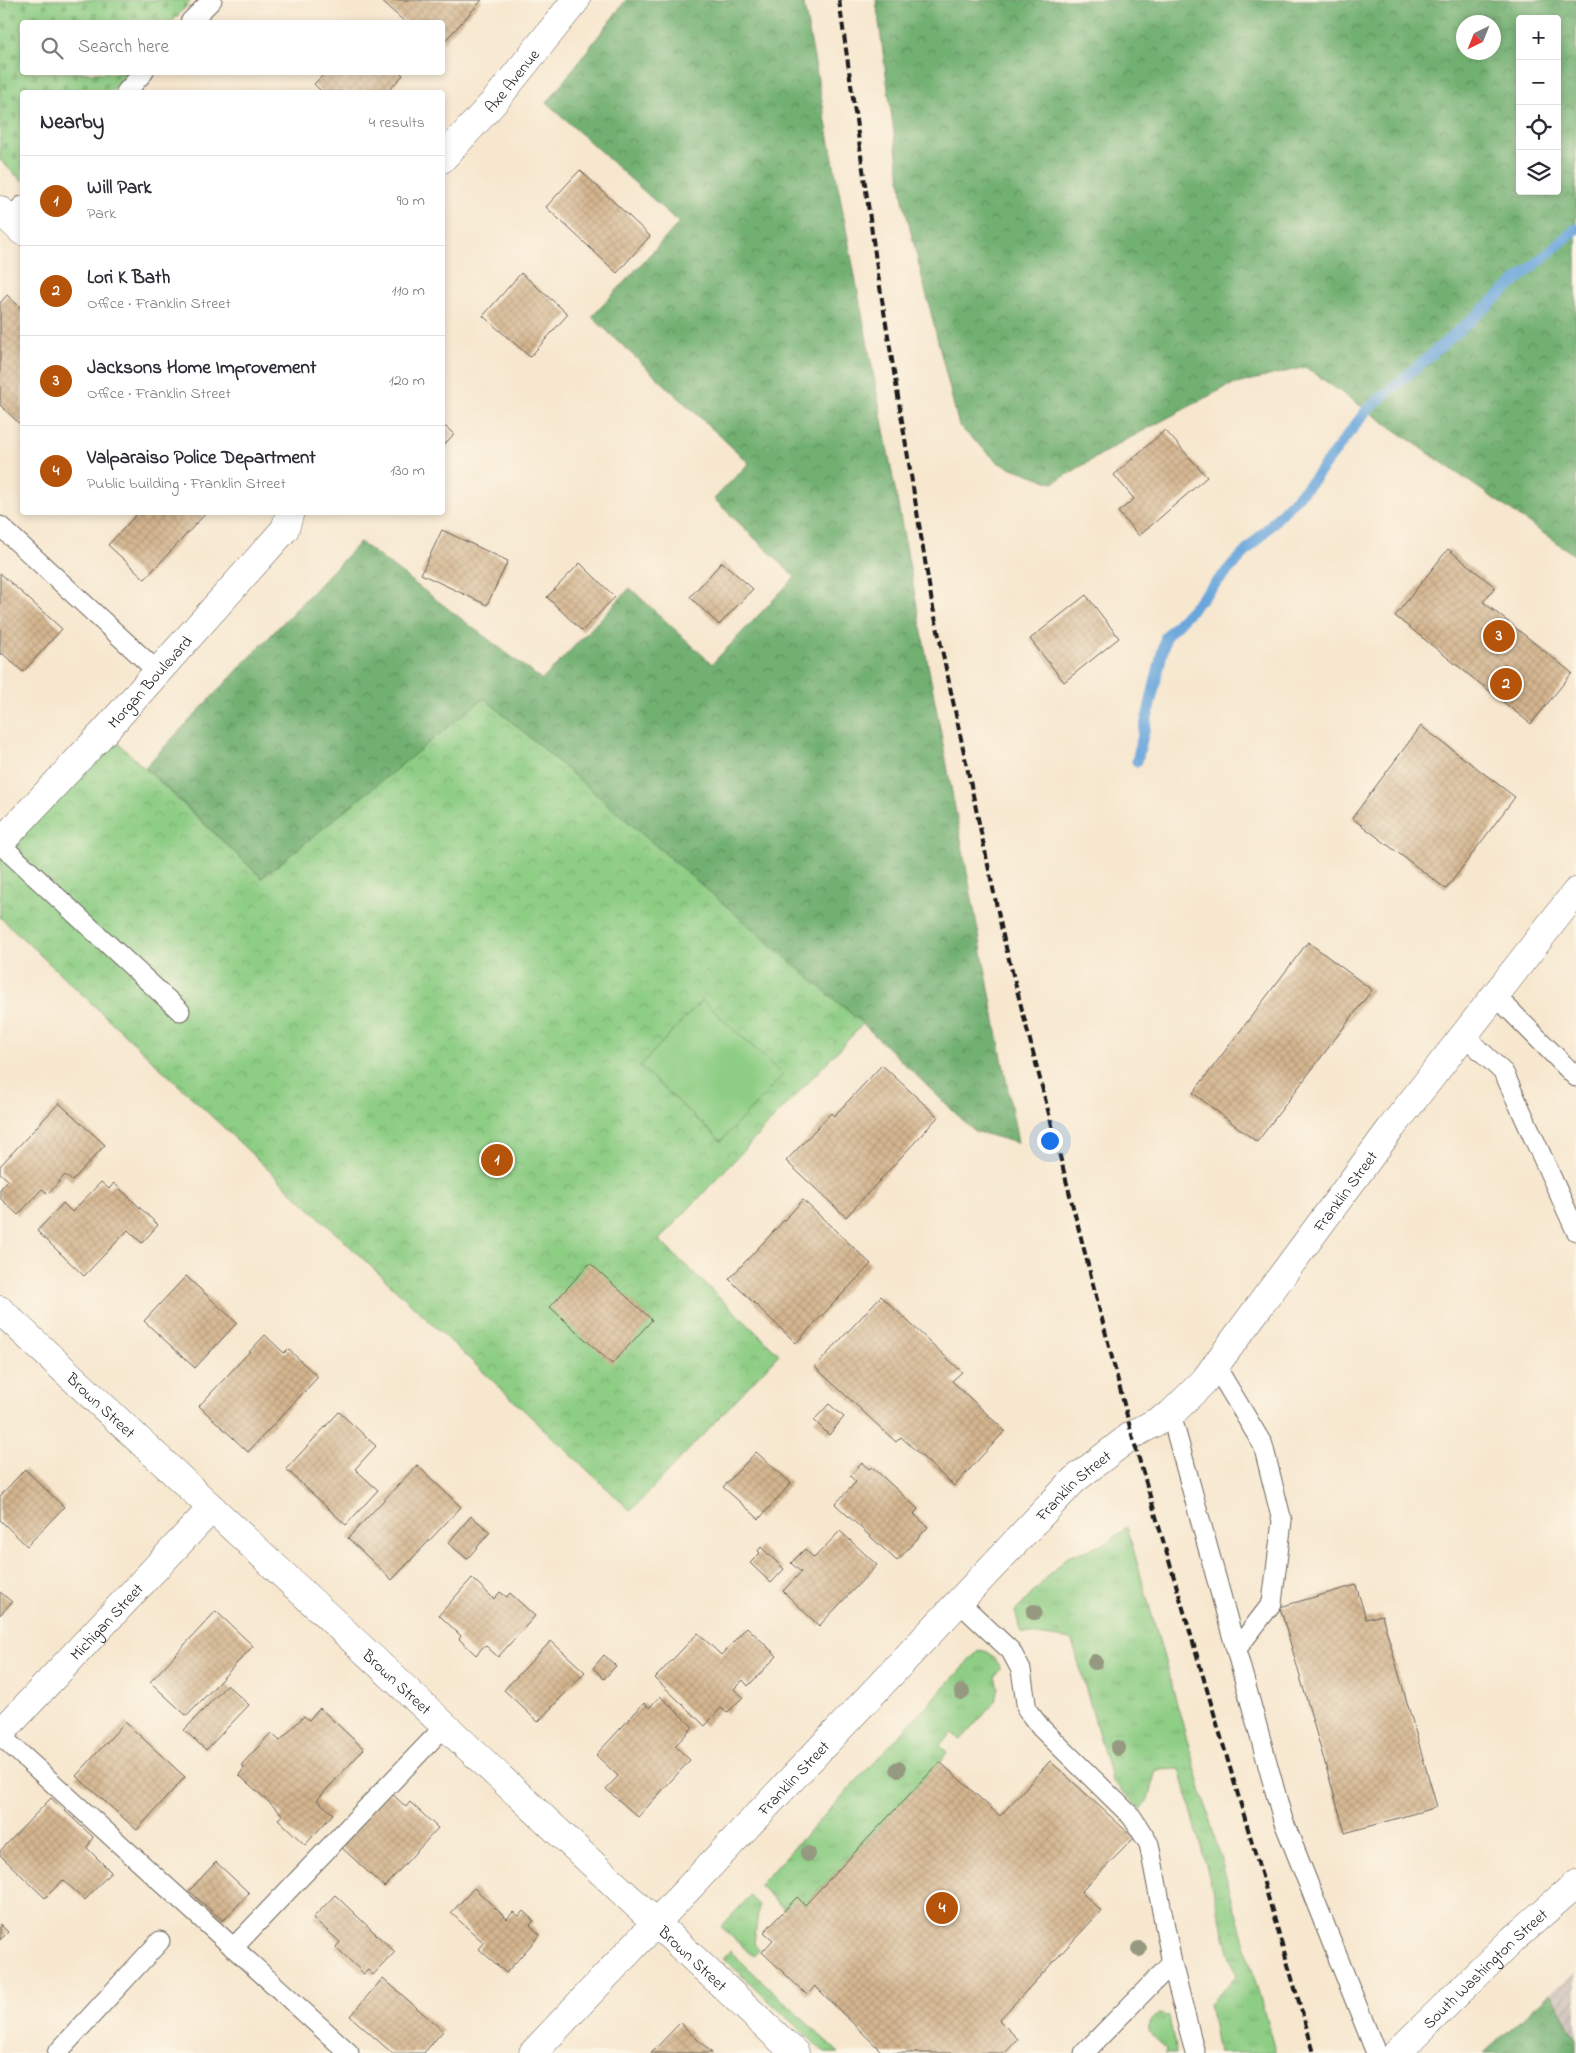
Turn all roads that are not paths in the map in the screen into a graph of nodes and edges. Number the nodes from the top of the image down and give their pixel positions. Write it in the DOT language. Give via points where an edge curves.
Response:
graph roads {
  1 [pos="212,0"];
  2 [pos="576,0"];
  3 [pos="192,20"];
  4 [pos="141,75"];
  5 [pos="128,90"];
  6 [pos="445,155"];
  7 [pos="289,515"];
  8 [pos="0,526"];
  9 [pos="158,672"];
  10 [pos="0,844"];
  11 [pos="1576,892"];
  12 [pos="1496,995"];
  13 [pos="180,1011"];
  14 [pos="1464,1036"];
  15 [pos="1576,1077"];
  16 [pos="1576,1231"];
  17 [pos="0,1310"];
  18 [pos="1215,1365"];
  19 [pos="1171,1414"];
  20 [pos="212,1508"];
  21 [pos="959,1602"];
  22 [pos="1236,1650"];
  23 [pos="445,1726"];
  24 [pos="0,1735"];
  25 [pos="1576,1884"];
  26 [pos="656,1924"];
  27 [pos="160,1941"];
  28 [pos="233,1948"];
  29 [pos="1172,1962"];
  30 [pos="57,2053"];
  31 [pos="349,2053"];
  32 [pos="533,2053"];
  33 [pos="795,2053"];
  34 [pos="1084,2053"];
  35 [pos="1195,2053"];
  36 [pos="1376,2053"];
  37 [pos="1397,2053"];
  1 -- 3 [label="lane"];
  2 -- 6 [label="street, Axe Avenue" via="494,102"];
  4 -- 5 [label="lane"];
  7 -- 9 [label="street, Morgan Boulevard" via="285,529"];
  8 -- 9 [label="lane"];
  9 -- 10 [label="street, Morgan Boulevard"];
  10 -- 13 [label="lane"];
  11 -- 12 [label="street, Franklin Street"];
  12 -- 14 [label="street, Franklin Street"];
  12 -- 15 [label="lane"];
  14 -- 16 [label="lane" via="1504,1073"];
  14 -- 18 [label="street, Franklin Street"];
  17 -- 20 [label="street, Brown Street"];
  18 -- 19 [label="street, Franklin Street"];
  18 -- 22 [label="lane" via="1263,1445 1282,1521 1272,1603"];
  19 -- 21 [label="street, Franklin Street" via="1132,1436 1074,1480"];
  19 -- 22 [label="lane"];
  20 -- 23 [label="street, Brown Street"];
  20 -- 24 [label="street, Michigan Street"];
  21 -- 26 [label="street, Franklin Street"];
  21 -- 29 [label="lane" via="1010,1651 1021,1670 1027,1710 1041,1728 1132,1817 1148,1844"];
  22 -- 36 [label="lane" via="1283,1820"];
  23 -- 26 [label="street, Brown Street"];
  23 -- 28 [label="lane"];
  24 -- 28 [label="lane"];
  25 -- 37 [label="street, South Washington Street" via="1513,1939"];
  26 -- 32 [label="street, Franklin Street"];
  26 -- 33 [label="street, Brown Street"];
  27 -- 30 [label="lane"];
  28 -- 31 [label="lane"];
  29 -- 34 [label="lane"];
  29 -- 35 [label="lane"];
}
